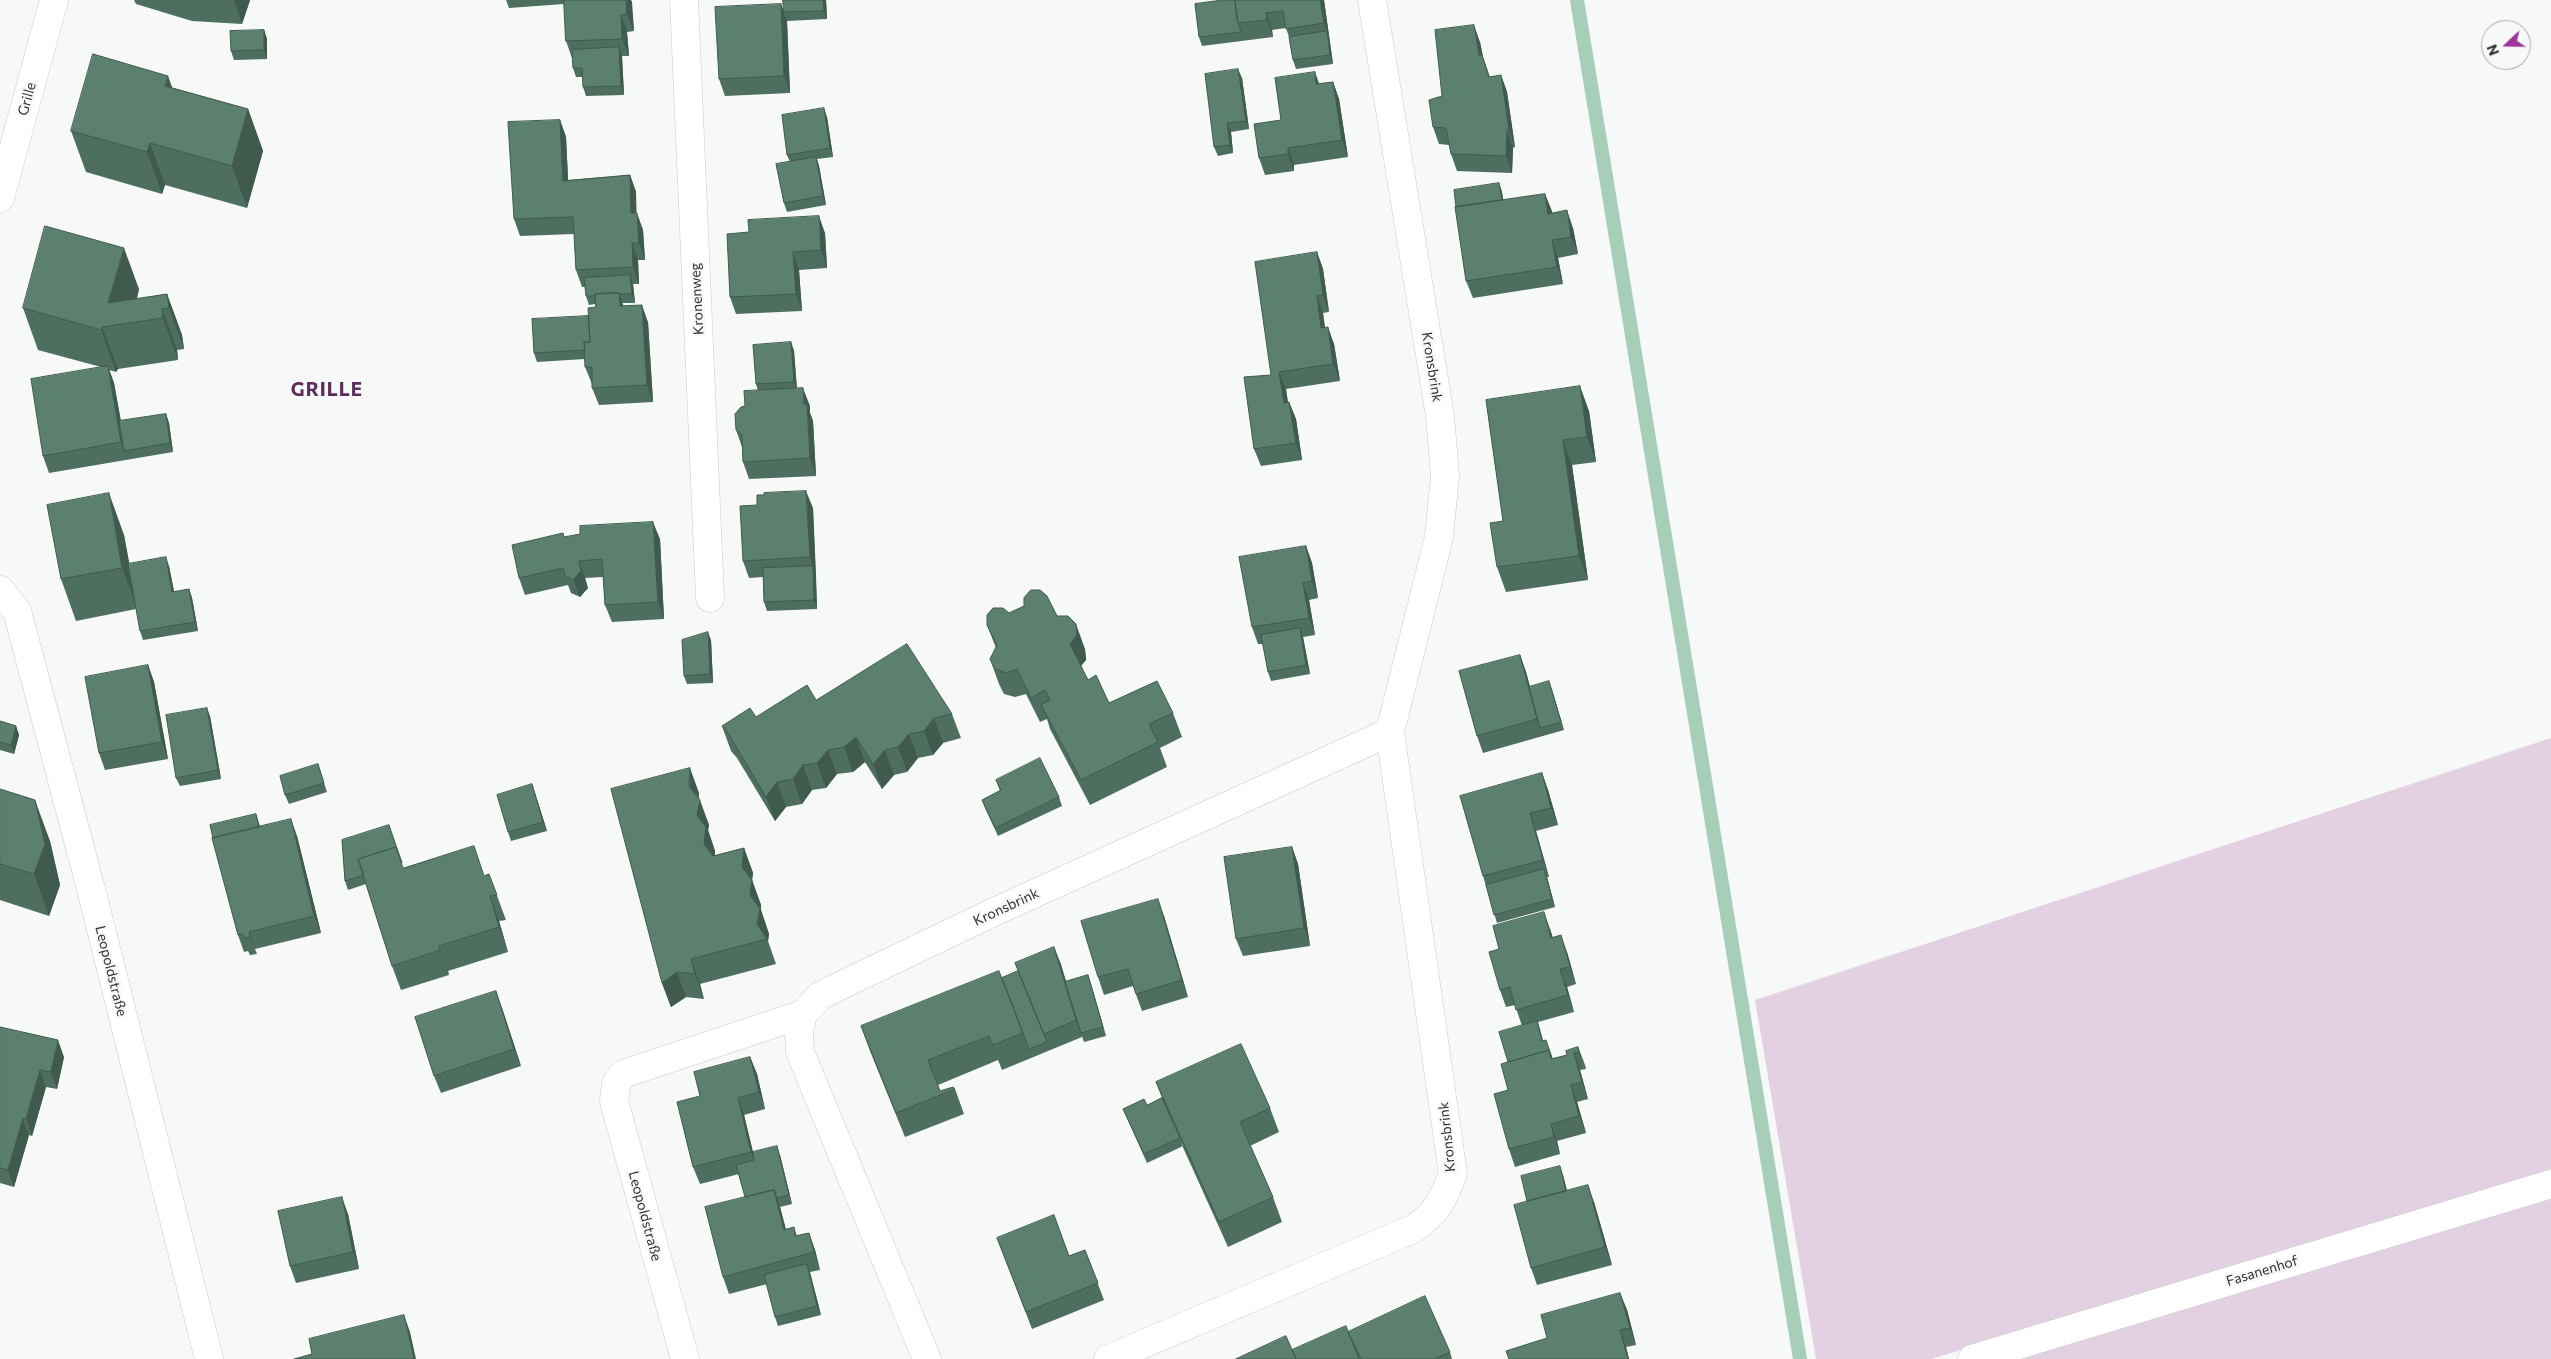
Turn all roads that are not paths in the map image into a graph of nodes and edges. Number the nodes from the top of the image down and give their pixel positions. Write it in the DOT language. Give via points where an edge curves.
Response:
graph roads {
  1 [pos="54,0"];
  2 [pos="684,0"];
  3 [pos="1372,0"];
  4 [pos="0,198"];
  5 [pos="0,590"];
  6 [pos="710,598"];
  7 [pos="1390,732"];
  8 [pos="803,1014"];
  9 [pos="623,1074"];
  10 [pos="2551,1184"];
  11 [pos="209,1359"];
  12 [pos="685,1359"];
  13 [pos="927,1359"];
  14 [pos="1108,1359"];
  15 [pos="1972,1359"];
  1 -- 4 [label="street, Grille"];
  2 -- 6 [label="street, Kronenweg"];
  3 -- 7 [label="street, Kronsbrink" via="1440,416 1445,476 1439,537"];
  5 -- 11 [label="street, Leopoldstraße" via="20,620"];
  7 -- 8 [label="street, Kronsbrink" via="1005,907 838,987 821,996"];
  7 -- 14 [label="street, Kronsbrink" via="1453,1174 1443,1200 1430,1218 1413,1229"];
  8 -- 9 [label="street, Kronsbrink"];
  8 -- 13 [label="street" via="799,1031 800,1052"];
  9 -- 12 [label="street, Leopoldstraße" via="616,1084 614,1101"];
  10 -- 15 [label="street, Fasanenhof"];
}
